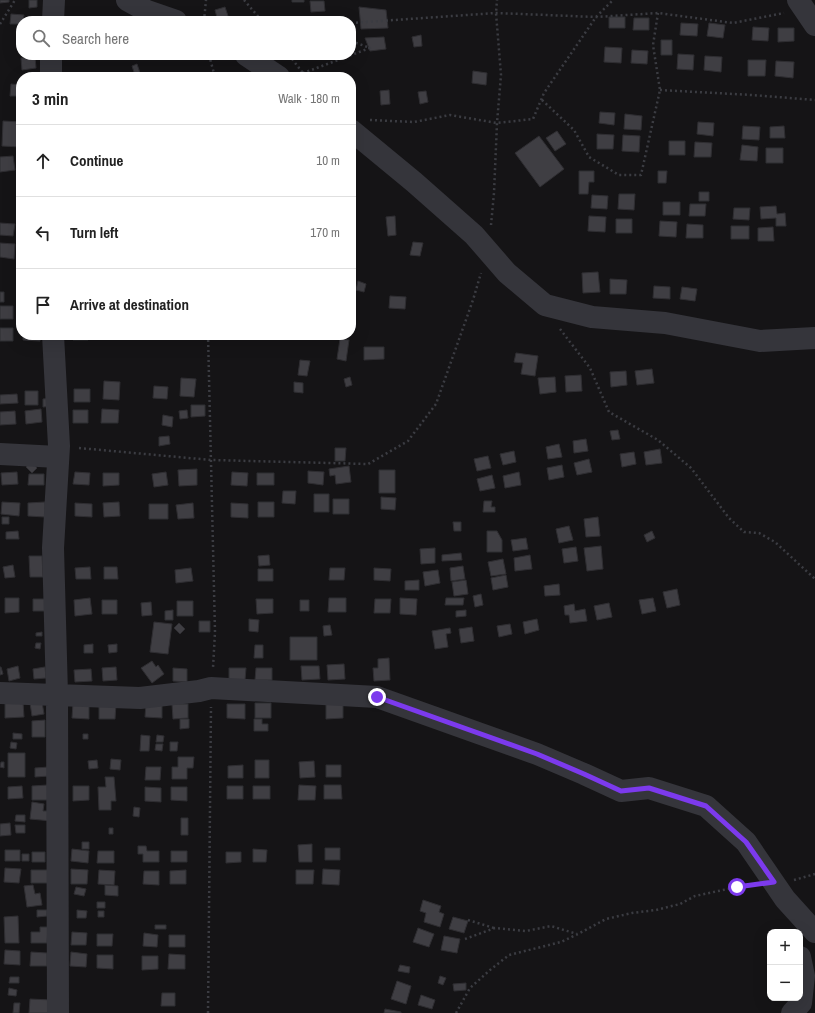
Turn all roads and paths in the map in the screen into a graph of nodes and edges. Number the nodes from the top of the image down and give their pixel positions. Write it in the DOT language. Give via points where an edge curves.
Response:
graph roads {
  1 [pos="15,0"];
  2 [pos="54,0"];
  3 [pos="127,0"];
  4 [pos="206,0"];
  5 [pos="244,0"];
  6 [pos="497,0"];
  7 [pos="613,0"];
  8 [pos="806,12"];
  9 [pos="496,13"];
  10 [pos="658,13"];
  11 [pos="53,16"];
  12 [pos="162,16"];
  13 [pos="204,16"];
  14 [pos="257,16"];
  15 [pos="596,17"];
  16 [pos="356,23"];
  17 [pos="0,24"];
  18 [pos="356,43"];
  19 [pos="356,53"];
  20 [pos="51,60"];
  21 [pos="210,60"];
  22 [pos="253,60"];
  23 [pos="293,60"];
  24 [pos="338,60"];
  25 [pos="51,72"];
  26 [pos="214,72"];
  27 [pos="271,72"];
  28 [pos="302,72"];
  29 [pos="306,72"];
  30 [pos="660,90"];
  31 [pos="541,100"];
  32 [pos="815,100"];
  33 [pos="497,123"];
  34 [pos="359,125"];
  35 [pos="488,250"];
  36 [pos="558,327"];
  37 [pos="815,338"];
  38 [pos="53,340"];
  39 [pos="58,452"];
  40 [pos="0,454"];
  41 [pos="815,579"];
  42 [pos="0,693"];
  43 [pos="57,694"];
  44 [pos="815,874"];
  45 [pos="774,882"];
  46 [pos="789,904"];
  47 [pos="468,920"];
  48 [pos="815,921"];
  49 [pos="495,928"];
  50 [pos="794,929"];
  51 [pos="815,932"];
  52 [pos="578,934"];
  53 [pos="465,939"];
  54 [pos="802,965"];
  55 [pos="58,1013"];
  56 [pos="456,1013"];
  57 [pos="792,1013"];
  1 -- 17 [label="path"];
  2 -- 11 [label="street"];
  3 -- 12 [label="street"];
  4 -- 13 [label="path"];
  5 -- 14 [label="path"];
  6 -- 9 [label="path"];
  7 -- 15 [label="path"];
  8 -- 10 [label="path" via="733,23"];
  9 -- 15 [label="path"];
  9 -- 16 [label="path"];
  9 -- 33 [label="path" via="501,75"];
  10 -- 15 [label="path"];
  10 -- 30 [label="path" via="653,46"];
  15 -- 31 [label="path"];
  18 -- 19 [label="path" via="370,48"];
  20 -- 25 [label="street"];
  21 -- 26 [label="path"];
  22 -- 27 [label="street"];
  23 -- 28 [label="path"];
  24 -- 29 [label="path"];
  30 -- 31 [label="path" via="641,175 619,175 589,157 574,130"];
  30 -- 32 [label="path"];
  31 -- 33 [label="path" via="533,119"];
  33 -- 34 [label="path" via="450,115 414,122"];
  33 -- 35 [label="path"];
  34 -- 35 [label="street" via="414,182"];
  35 -- 37 [label="street" via="507,273 545,305 552,307 592,317 665,323 760,341"];
  35 -- 39 [label="path" via="436,404 408,441 368,464 211,460"];
  36 -- 41 [label="path" via="590,368 609,412 658,440 691,468 729,518 744,532 759,533 775,542"];
  38 -- 39 [label="street"];
  39 -- 40 [label="street"];
  39 -- 43 [label="street" via="53,548"];
  42 -- 43 [label="street"];
  43 -- 45 [label="street" via="140,698 211,688 377,697 537,754 621,791 649,788 706,806 746,842"];
  43 -- 55 [label="street"];
  44 -- 45 [label="path"];
  45 -- 46 [label="street"];
  45 -- 52 [label="path" via="695,896 680,904 606,919"];
  46 -- 48 [label="street"];
  46 -- 50 [label="street"];
  46 -- 51 [label="street"];
  47 -- 49 [label="path"];
  49 -- 52 [label="path" via="526,931 551,926"];
  49 -- 53 [label="path"];
  52 -- 56 [label="path" via="561,942 510,955 470,988"];
  54 -- 57 [label="street" via="804,976 801,1003"];
}
